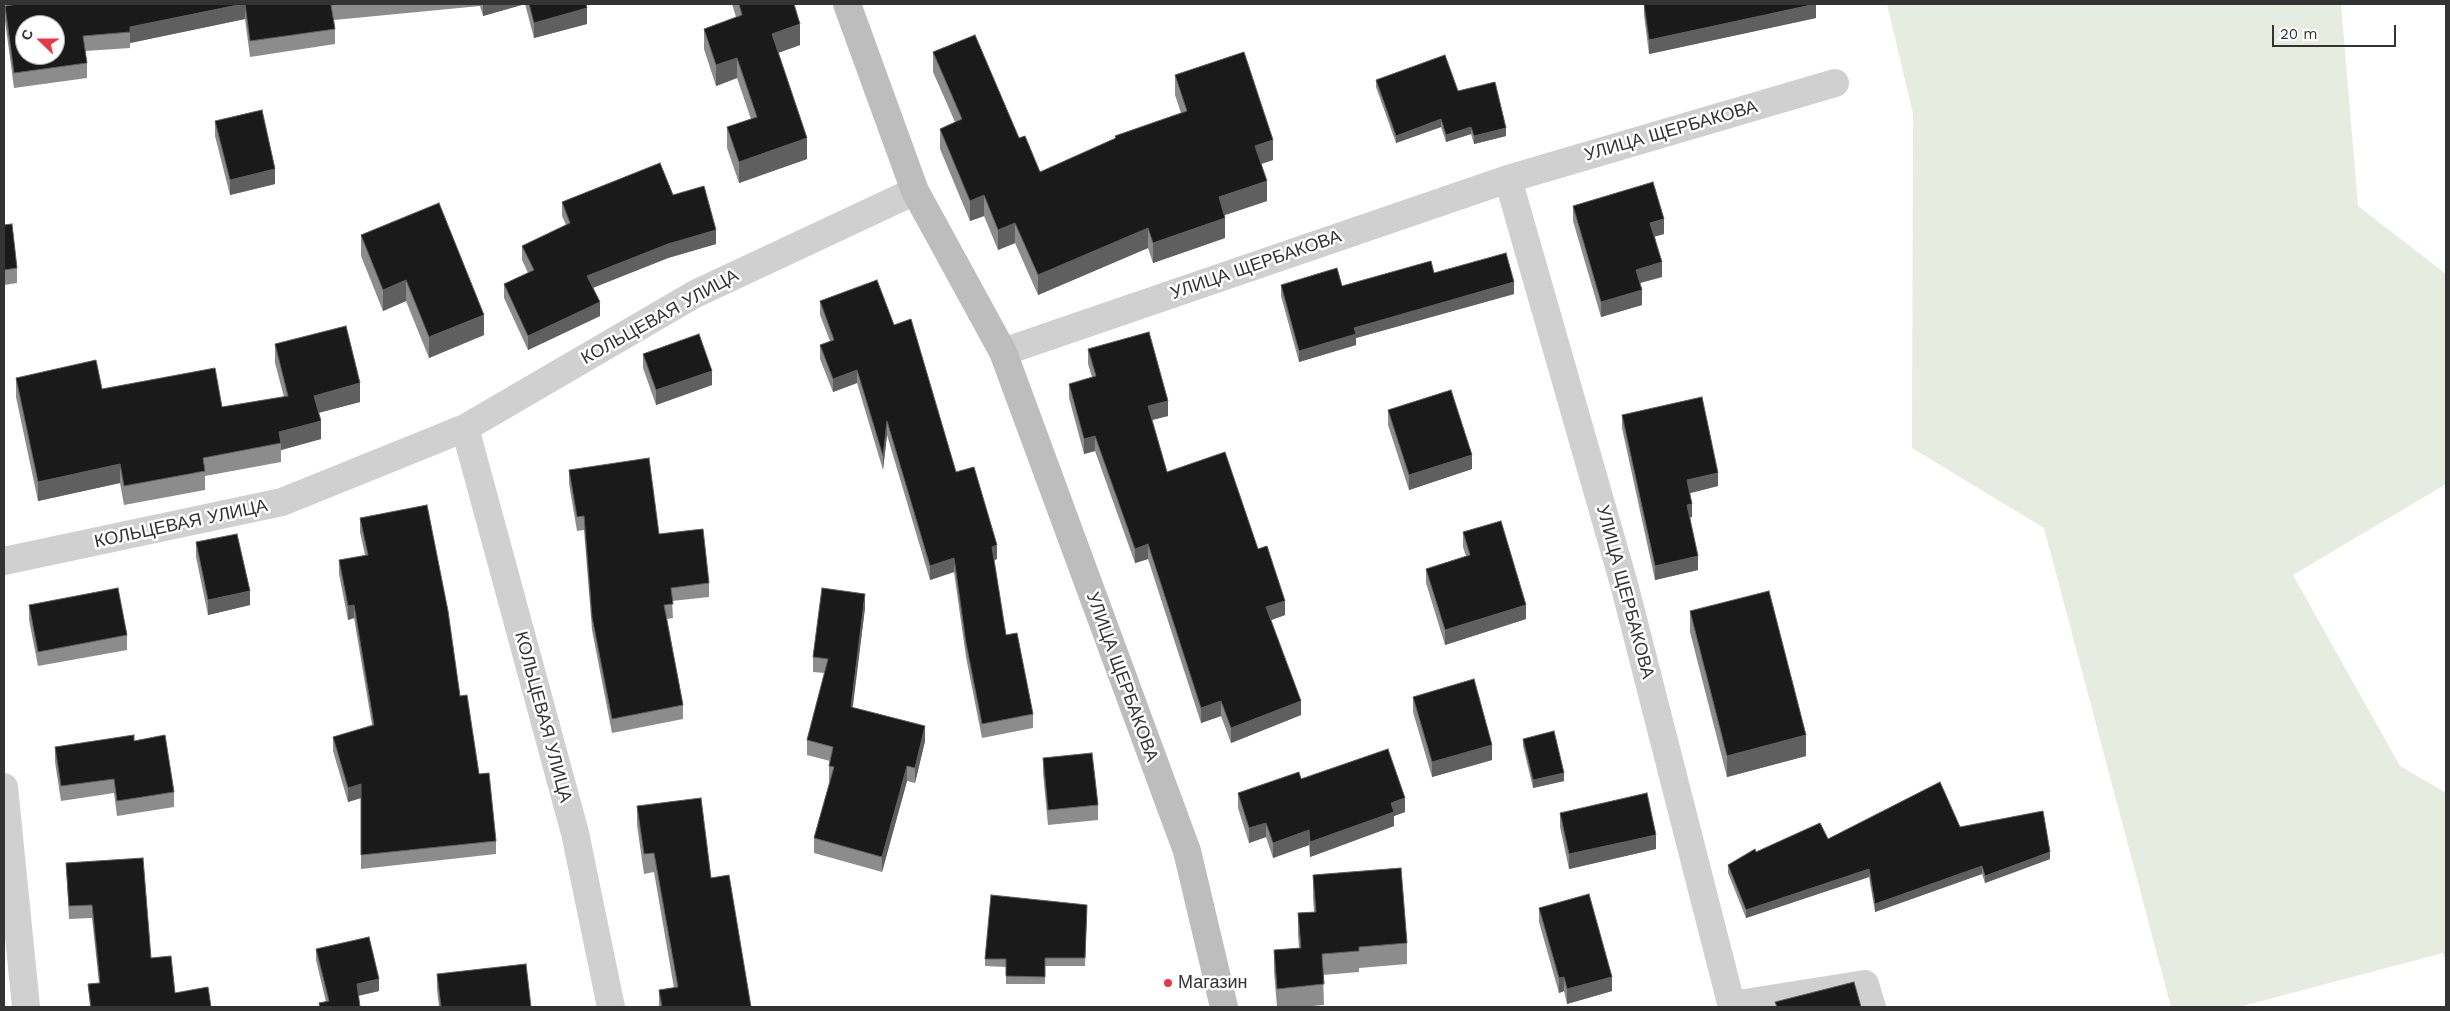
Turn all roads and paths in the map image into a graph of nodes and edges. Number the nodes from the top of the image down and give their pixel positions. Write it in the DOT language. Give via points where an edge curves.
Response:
graph roads {
  1 [pos="847,4"];
  2 [pos="1835,83"];
  3 [pos="1508,179"];
  4 [pos="915,190"];
  5 [pos="1003,352"];
  6 [pos="465,428"];
  7 [pos="4,561"];
  8 [pos="4,787"];
  9 [pos="1732,1006"];
  10 [pos="26,1007"];
  11 [pos="611,1007"];
  12 [pos="1224,1007"];
  13 [pos="1872,1007"];
  1 -- 4 [label="street, УЛИЦА ЩЕРБАКОВА"];
  2 -- 3 [label="street, УЛИЦА ЩЕРБАКОВА"];
  3 -- 5 [label="street, УЛИЦА ЩЕРБАКОВА"];
  3 -- 9 [label="street, УЛИЦА ЩЕРБАКОВА" via="1624,584"];
  4 -- 5 [label="street, УЛИЦА ЩЕРБАКОВА"];
  4 -- 6 [label="street, КОЛЬЦЕВАЯ УЛИЦА" via="695,294"];
  5 -- 12 [label="street, УЛИЦА ЩЕРБАКОВА" via="1187,851"];
  6 -- 7 [label="street, КОЛЬЦЕВАЯ УЛИЦА" via="282,502"];
  6 -- 11 [label="street, КОЛЬЦЕВАЯ УЛИЦА" via="575,833"];
  8 -- 10 [label="street"];
  9 -- 13 [label="street" via="1865,984"];
}
